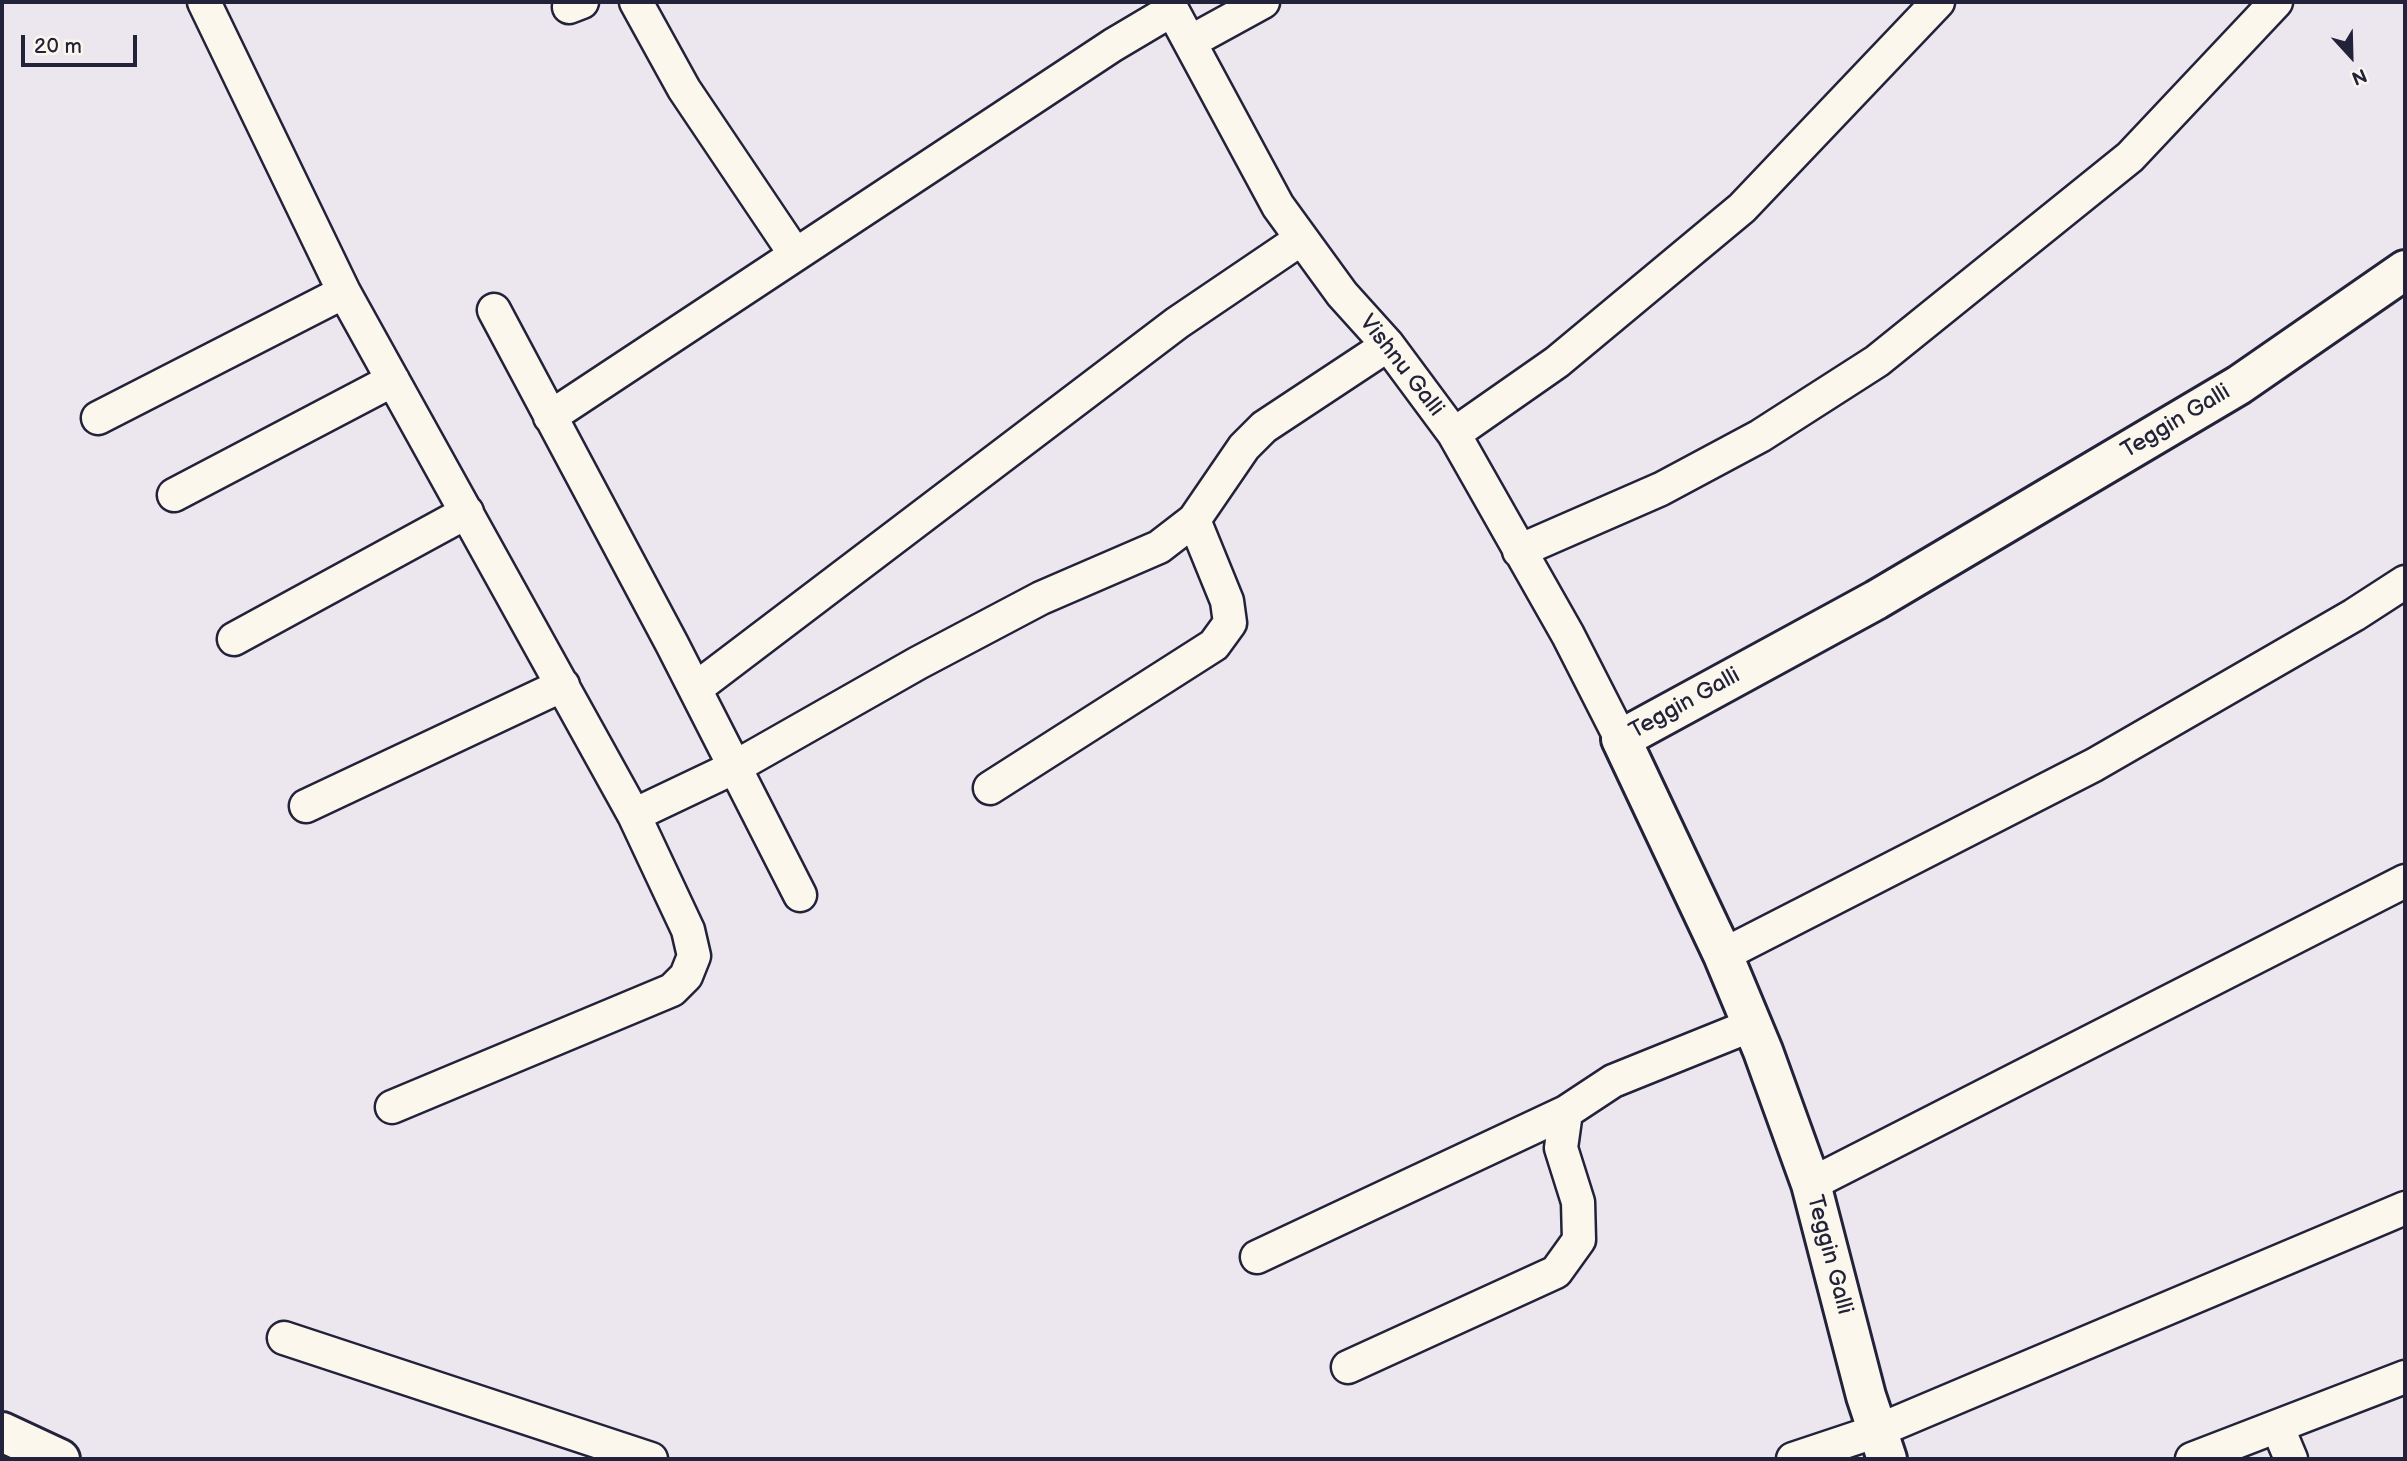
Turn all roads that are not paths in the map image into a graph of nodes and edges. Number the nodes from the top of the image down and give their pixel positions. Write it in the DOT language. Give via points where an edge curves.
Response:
graph roads {
  1 [pos="204,2"];
  2 [pos="636,2"];
  3 [pos="1263,2"];
  4 [pos="1938,2"];
  5 [pos="2276,2"];
  6 [pos="1170,6"];
  7 [pos="1191,41"];
  8 [pos="1301,239"];
  9 [pos="795,254"];
  10 [pos="2405,270"];
  11 [pos="344,292"];
  12 [pos="494,310"];
  13 [pos="1388,345"];
  14 [pos="393,380"];
  15 [pos="550,417"];
  16 [pos="98,418"];
  17 [pos="1454,434"];
  18 [pos="174,495"];
  19 [pos="467,512"];
  20 [pos="1194,520"];
  21 [pos="1519,551"];
  22 [pos="2405,582"];
  23 [pos="234,639"];
  24 [pos="563,684"];
  25 [pos="695,689"];
  26 [pos="1621,739"];
  27 [pos="735,767"];
  28 [pos="990,788"];
  29 [pos="306,806"];
  30 [pos="634,815"];
  31 [pos="2405,881"];
  32 [pos="800,895"];
  33 [pos="1723,955"];
  34 [pos="1752,1025"];
  35 [pos="392,1107"];
  36 [pos="1566,1112"];
  37 [pos="1811,1184"];
  38 [pos="2405,1208"];
  39 [pos="1256,1257"];
  40 [pos="284,1338"];
  41 [pos="1348,1367"];
  42 [pos="2405,1377"];
  43 [pos="2278,1429"];
  44 [pos="2,1432"];
  45 [pos="1882,1445"];
  46 [pos="60,1459"];
  47 [pos="651,1459"];
  48 [pos="1793,1459"];
  49 [pos="2192,1459"];
  50 [pos="2291,1459"];
  1 -- 11 [label="street"];
  2 -- 9 [label="street" via="684,89"];
  3 -- 7 [label="street"];
  4 -- 17 [label="street" via="1742,208 1557,362"];
  5 -- 21 [label="street" via="2130,157 1877,361 1760,436"];
  6 -- 7 [label="street, Vishnu Galli"];
  6 -- 9 [label="street"];
  7 -- 8 [label="street, Vishnu Galli" via="1278,206"];
  8 -- 13 [label="street, Vishnu Galli"];
  8 -- 25 [label="street" via="1177,323"];
  9 -- 15 [label="street"];
  10 -- 26 [label="street, Teggin Galli" via="2239,384 1875,600"];
  11 -- 14 [label="street"];
  11 -- 16 [label="street"];
  12 -- 15 [label="street"];
  13 -- 17 [label="street, Vishnu Galli"];
  13 -- 20 [label="street" via="1264,427 1244,447"];
  14 -- 18 [label="street"];
  14 -- 19 [label="street"];
  15 -- 25 [label="street"];
  17 -- 21 [label="street, Vishnu Galli"];
  19 -- 23 [label="street"];
  19 -- 24 [label="street"];
  20 -- 27 [label="street" via="1159,547 1041,598"];
  20 -- 28 [label="street" via="1227,601 1230,623 1214,645"];
  21 -- 26 [label="street, Vishnu Galli"];
  22 -- 33 [label="street" via="2094,765"];
  24 -- 29 [label="street"];
  24 -- 30 [label="street"];
  25 -- 27 [label="street"];
  26 -- 33 [label="street, Teggin Galli"];
  27 -- 30 [label="street"];
  27 -- 32 [label="street"];
  30 -- 35 [label="street" via="688,930 694,956 687,976 672,990"];
  31 -- 37 [label="street"];
  33 -- 34 [label="street, Teggin Galli"];
  34 -- 36 [label="street" via="1613,1081"];
  34 -- 37 [label="street, Teggin Galli"];
  36 -- 39 [label="street"];
  36 -- 41 [label="street" via="1561,1148 1578,1202 1579,1240 1556,1272"];
  37 -- 45 [label="street, Teggin Galli"];
  38 -- 45 [label="street"];
  40 -- 47 [label="street"];
  42 -- 43 [label="street"];
  43 -- 49 [label="street"];
  43 -- 50 [label="street"];
  44 -- 46 [label="street"];
  45 -- 48 [label="street"];
}
